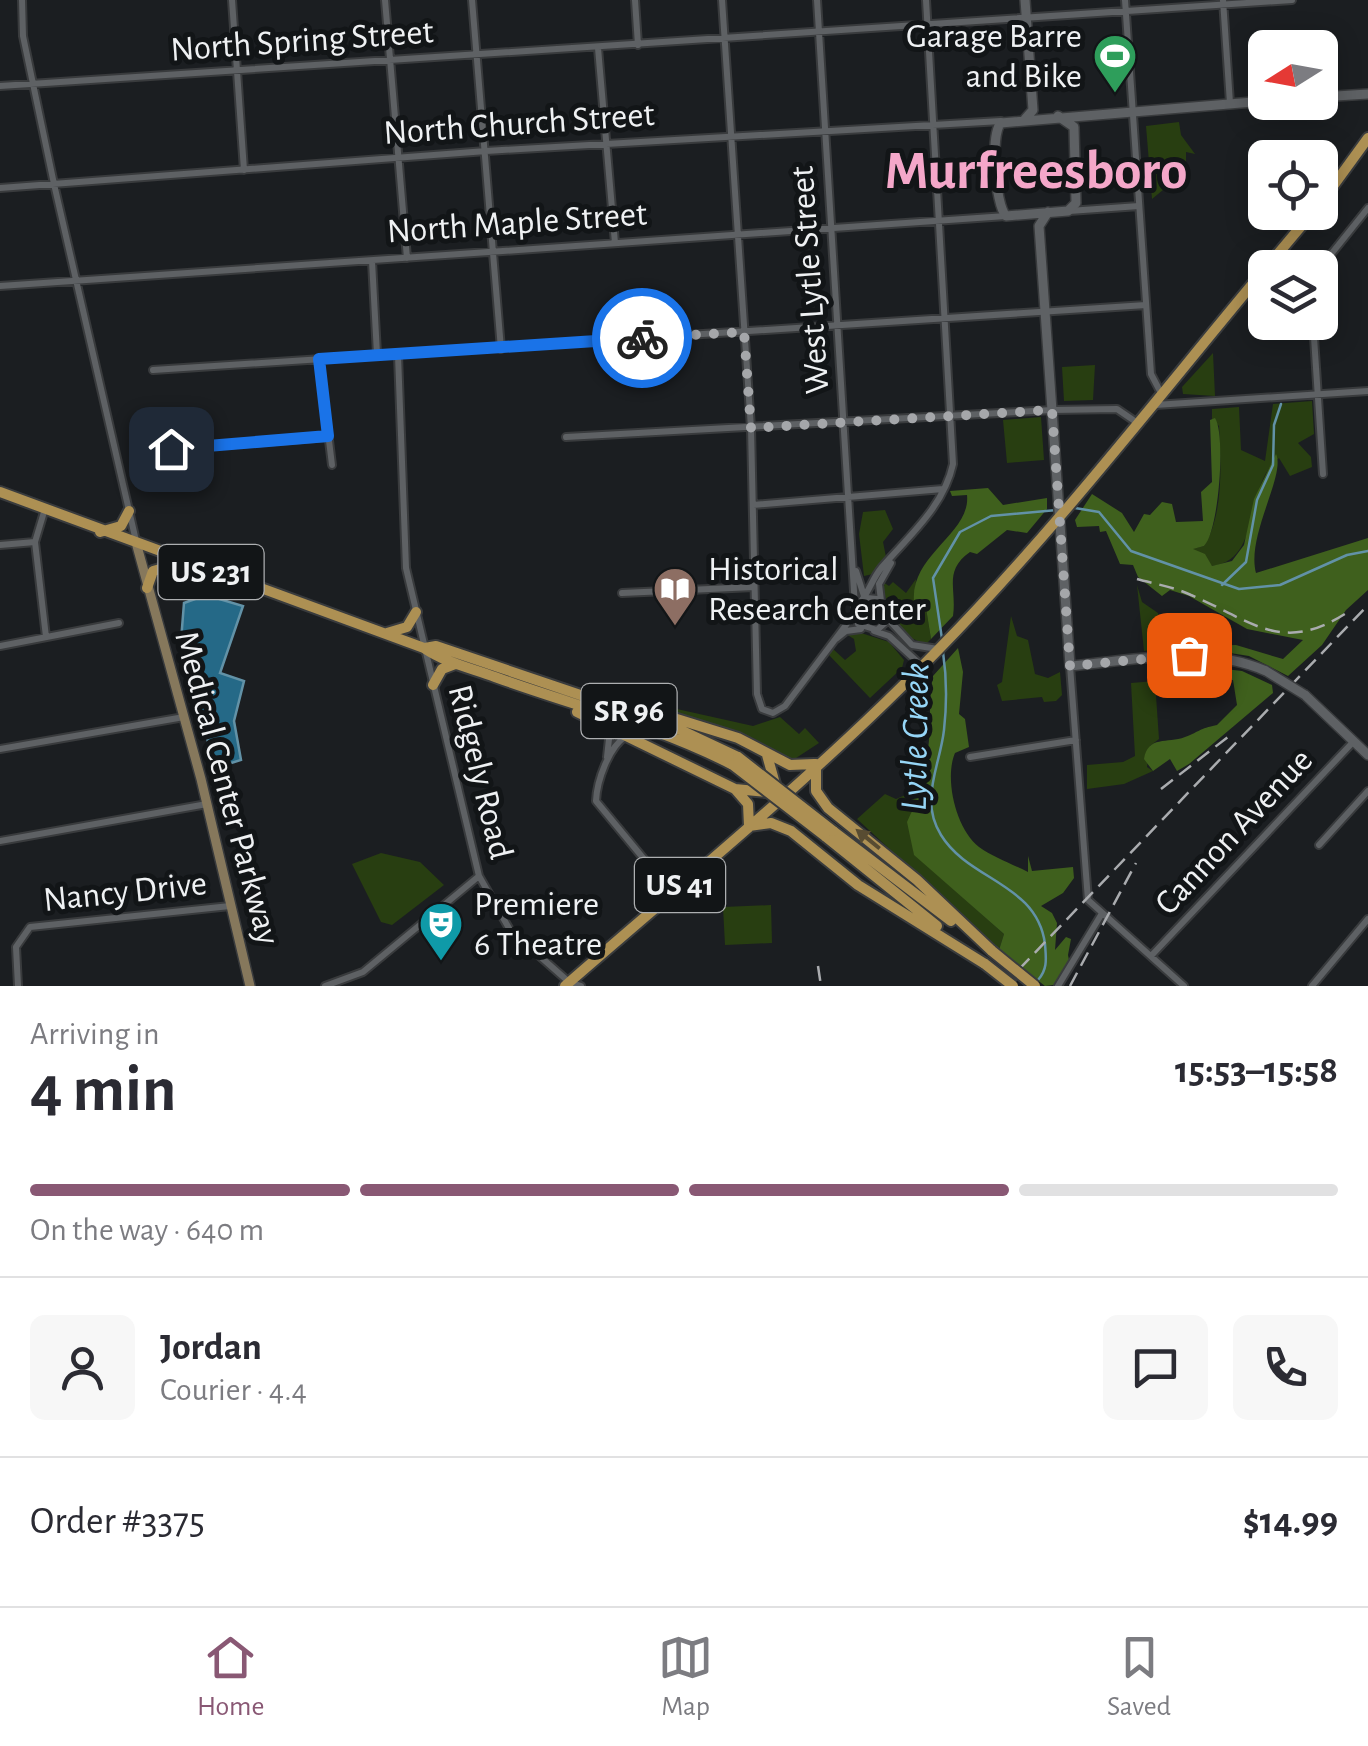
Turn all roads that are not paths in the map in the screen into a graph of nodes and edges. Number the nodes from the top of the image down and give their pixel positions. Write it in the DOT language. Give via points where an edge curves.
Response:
graph roads {
  1 [pos="22,0"];
  2 [pos="232,0"];
  3 [pos="385,0"];
  4 [pos="472,0"];
  5 [pos="635,0"];
  6 [pos="722,0"];
  7 [pos="816,0"];
  8 [pos="926,0"];
  9 [pos="1024,0"];
  10 [pos="1125,0"];
  11 [pos="1292,0"];
  12 [pos="1223,3"];
  13 [pos="1126,13"];
  14 [pos="1026,18"];
  15 [pos="928,25"];
  16 [pos="819,32"];
  17 [pos="725,39"];
  18 [pos="638,45"];
  19 [pos="598,48"];
  20 [pos="479,54"];
  21 [pos="390,62"];
  22 [pos="238,69"];
  23 [pos="33,84"];
  24 [pos="0,86"];
  25 [pos="1368,94"];
  26 [pos="1338,96"];
  27 [pos="1248,102"];
  28 [pos="1230,103"];
  29 [pos="1033,110"];
  30 [pos="1133,111"];
  31 [pos="1058,116"];
  32 [pos="1042,118"];
  33 [pos="1024,119"];
  34 [pos="1006,121"];
  35 [pos="933,125"];
  36 [pos="825,131"];
  37 [pos="731,137"];
  38 [pos="1368,138"];
  39 [pos="606,145"];
  40 [pos="486,151"];
  41 [pos="397,160"];
  42 [pos="244,170"];
  43 [pos="1338,179"];
  44 [pos="54,184"];
  45 [pos="0,188"];
  46 [pos="1139,206"];
  47 [pos="1368,208"];
  48 [pos="1068,211"];
  49 [pos="1038,213"];
  50 [pos="1006,216"];
  51 [pos="938,220"];
  52 [pos="1039,226"];
  53 [pos="832,228"];
  54 [pos="1298,230"];
  55 [pos="737,235"];
  56 [pos="615,244"];
  57 [pos="1281,250"];
  58 [pos="1334,250"];
  59 [pos="495,252"];
  60 [pos="407,258"];
  61 [pos="372,261"];
  62 [pos="77,280"];
  63 [pos="0,286"];
  64 [pos="1248,289"];
  65 [pos="1146,305"];
  66 [pos="1045,311"];
  67 [pos="945,318"];
  68 [pos="839,326"];
  69 [pos="744,332"];
  70 [pos="1314,340"];
  71 [pos="501,349"];
  72 [pos="377,354"];
  73 [pos="398,355"];
  74 [pos="319,359"];
  75 [pos="152,370"];
  76 [pos="1368,391"];
  77 [pos="1160,393"];
  78 [pos="1317,395"];
  79 [pos="1150,405"];
  80 [pos="1052,410"];
  81 [pos="952,416"];
  82 [pos="845,422"];
  83 [pos="1136,422"];
  84 [pos="751,428"];
  85 [pos="328,436"];
  86 [pos="566,437"];
  87 [pos="171,449"];
  88 [pos="332,465"];
  89 [pos="1323,474"];
  90 [pos="944,489"];
  91 [pos="0,492"];
  92 [pos="850,496"];
  93 [pos="753,505"];
  94 [pos="130,511"];
  95 [pos="44,512"];
  96 [pos="1056,522"];
  97 [pos="99,532"];
  98 [pos="35,542"];
  99 [pos="0,545"];
  100 [pos="137,546"];
  101 [pos="853,546"];
  102 [pos="894,558"];
  103 [pos="187,564"];
  104 [pos="857,576"];
  105 [pos="874,579"];
  106 [pos="754,587"];
  107 [pos="147,588"];
  108 [pos="622,593"];
  109 [pos="866,599"];
  110 [pos="881,601"];
  111 [pos="416,612"];
  112 [pos="855,612"];
  113 [pos="888,618"];
  114 [pos="119,623"];
  115 [pos="868,630"];
  116 [pos="385,634"];
  117 [pos="46,637"];
  118 [pos="832,643"];
  119 [pos="0,646"];
  120 [pos="424,648"];
  121 [pos="935,653"];
  122 [pos="455,664"];
  123 [pos="922,666"];
  124 [pos="1070,666"];
  125 [pos="517,674"];
  126 [pos="433,684"];
  127 [pos="540,695"];
  128 [pos="184,717"];
  129 [pos="610,726"];
  130 [pos="630,734"];
  131 [pos="1076,740"];
  132 [pos="1354,741"];
  133 [pos="0,750"];
  134 [pos="766,754"];
  135 [pos="1368,755"];
  136 [pos="970,757"];
  137 [pos="735,761"];
  138 [pos="816,764"];
  139 [pos="605,768"];
  140 [pos="795,784"];
  141 [pos="735,788"];
  142 [pos="1368,791"];
  143 [pos="775,798"];
  144 [pos="792,800"];
  145 [pos="206,804"];
  146 [pos="828,808"];
  147 [pos="749,826"];
  148 [pos="829,834"];
  149 [pos="803,839"];
  150 [pos="0,841"];
  151 [pos="1319,845"];
  152 [pos="478,876"];
  153 [pos="672,893"];
  154 [pos="230,906"];
  155 [pos="1101,915"];
  156 [pos="1368,919"];
  157 [pos="992,951"];
  158 [pos="1151,956"];
  159 [pos="984,964"];
  160 [pos="572,985"];
  161 [pos="18,986"];
  162 [pos="250,986"];
  163 [pos="325,986"];
  164 [pos="1013,986"];
  165 [pos="1035,986"];
  166 [pos="1058,986"];
  167 [pos="1184,986"];
  168 [pos="1312,986"];
  1 -- 23 [label="street"];
  2 -- 22 [label="street"];
  3 -- 21 [label="street"];
  4 -- 20 [label="street"];
  5 -- 18 [label="street"];
  6 -- 17 [label="street"];
  7 -- 16 [label="street, West Lytle Street"];
  8 -- 15 [label="street"];
  9 -- 14 [label="street"];
  10 -- 13 [label="street"];
  11 -- 12 [label="street, North Spring Street"];
  12 -- 13 [label="street, North Spring Street"];
  12 -- 28 [label="street"];
  13 -- 14 [label="street, North Spring Street"];
  13 -- 30 [label="street"];
  14 -- 15 [label="street, North Spring Street"];
  14 -- 29 [label="street"];
  15 -- 16 [label="street, North Spring Street"];
  15 -- 35 [label="street"];
  16 -- 17 [label="street, North Spring Street"];
  16 -- 36 [label="street, West Lytle Street"];
  17 -- 18 [label="street, North Spring Street"];
  17 -- 37 [label="street"];
  18 -- 19 [label="street, North Spring Street"];
  19 -- 20 [label="street, North Spring Street"];
  19 -- 39 [label="street"];
  20 -- 21 [label="street, North Spring Street"];
  20 -- 40 [label="street"];
  21 -- 22 [label="street, North Spring Street"];
  21 -- 41 [label="street"];
  22 -- 23 [label="street, North Spring Street"];
  22 -- 42 [label="street"];
  23 -- 24 [label="street, North Spring Street"];
  23 -- 44 [label="street"];
  25 -- 26 [label="street"];
  27 -- 28 [label="street"];
  28 -- 30 [label="street"];
  29 -- 32 [label="street"];
  29 -- 33 [label="street"];
  30 -- 31 [label="street"];
  30 -- 46 [label="street"];
  31 -- 32 [label="street"];
  31 -- 48 [label="street" via="1074,127 1078,194"];
  32 -- 33 [label="street, North Church Street"];
  33 -- 34 [label="street, North Church Street"];
  34 -- 35 [label="street, North Church Street"];
  34 -- 50 [label="street" via="994,135 999,206"];
  35 -- 36 [label="street, North Church Street"];
  35 -- 51 [label="street"];
  36 -- 37 [label="street, North Church Street"];
  36 -- 53 [label="street, West Lytle Street"];
  37 -- 39 [label="street, North Church Street"];
  37 -- 55 [label="street"];
  38 -- 43 [label="main road"];
  39 -- 40 [label="street, North Church Street"];
  39 -- 56 [label="street"];
  40 -- 41 [label="street, North Church Street"];
  40 -- 59 [label="street"];
  41 -- 42 [label="street, North Church Street"];
  41 -- 60 [label="street"];
  42 -- 44 [label="street, North Church Street"];
  44 -- 45 [label="street, North Church Street"];
  44 -- 62 [label="street"];
  46 -- 48 [label="street"];
  46 -- 65 [label="street"];
  47 -- 58 [label="street"];
  48 -- 49 [label="street"];
  49 -- 50 [label="street, North Maple Street"];
  49 -- 52 [label="street"];
  49 -- 52 [label="street"];
  50 -- 51 [label="street, North Maple Street"];
  51 -- 53 [label="street, North Maple Street"];
  51 -- 67 [label="street"];
  52 -- 66 [label="street"];
  53 -- 55 [label="street, North Maple Street"];
  53 -- 68 [label="street, West Lytle Street"];
  54 -- 57 [label="main road, US 41"];
  55 -- 56 [label="street, North Maple Street"];
  55 -- 69 [label="street"];
  56 -- 59 [label="street, North Maple Street"];
  59 -- 60 [label="street, North Maple Street"];
  59 -- 71 [label="street"];
  60 -- 61 [label="street, North Maple Street"];
  61 -- 62 [label="street, North Maple Street"];
  61 -- 72 [label="street"];
  62 -- 63 [label="street, North Maple Street"];
  62 -- 94 [label="street"];
  64 -- 77 [label="main road, US 41"];
  65 -- 66 [label="street"];
  65 -- 77 [label="street" via="1151,374"];
  66 -- 67 [label="street"];
  66 -- 80 [label="street"];
  67 -- 68 [label="street"];
  67 -- 81 [label="street"];
  68 -- 69 [label="street"];
  68 -- 82 [label="street, West Lytle Street"];
  69 -- 71 [label="street"];
  69 -- 84 [label="street"];
  70 -- 78 [label="street"];
  71 -- 73 [label="street"];
  72 -- 73 [label="street"];
  72 -- 74 [label="street"];
  73 -- 111 [label="street, Ridgely Road" via="403,547"];
  74 -- 75 [label="street"];
  74 -- 85 [label="street"];
  76 -- 78 [label="street"];
  77 -- 79 [label="main road, US 41"];
  78 -- 79 [label="street"];
  78 -- 89 [label="street"];
  79 -- 83 [label="main road, US 41"];
  80 -- 81 [label="street"];
  80 -- 83 [label="street" via="1118,409"];
  80 -- 96 [label="street"];
  81 -- 82 [label="street"];
  81 -- 90 [label="street" via="953,464"];
  82 -- 84 [label="street"];
  82 -- 92 [label="street, West Lytle Street"];
  83 -- 96 [label="main road, US 41"];
  84 -- 86 [label="street"];
  84 -- 93 [label="street"];
  85 -- 87 [label="street"];
  85 -- 88 [label="street"];
  90 -- 92 [label="street"];
  90 -- 102 [label="street"];
  91 -- 95 [label="main road, US 231"];
  92 -- 93 [label="street"];
  92 -- 101 [label="street, West Lytle Street"];
  93 -- 106 [label="street"];
  94 -- 97 [label="main road" via="121,526"];
  94 -- 100 [label="street"];
  95 -- 97 [label="main road, US 231"];
  95 -- 98 [label="street"];
  96 -- 121 [label="main road, US 41"];
  96 -- 124 [label="street"];
  97 -- 100 [label="main road, US 231"];
  98 -- 99 [label="street"];
  98 -- 117 [label="street"];
  100 -- 103 [label="main road, US 231"];
  100 -- 107 [label="main road, Medical Center Parkway"];
  101 -- 104 [label="street, West Lytle Street"];
  101 -- 112 [label="street, West Lytle Street"];
  102 -- 105 [label="street"];
  102 -- 110 [label="street" via="880,584"];
  103 -- 107 [label="main road" via="153,572"];
  103 -- 116 [label="main road, US 231"];
  104 -- 105 [label="street"];
  104 -- 109 [label="street, West Lytle Street"];
  105 -- 109 [label="street"];
  106 -- 108 [label="street"];
  106 -- 118 [label="street" via="757,700 768,712 785,706"];
  107 -- 128 [label="main road, Medical Center Parkway"];
  109 -- 110 [label="street"];
  109 -- 112 [label="street"];
  110 -- 113 [label="street"];
  111 -- 116 [label="main road" via="408,626"];
  111 -- 120 [label="street, Ridgely Road"];
  112 -- 115 [label="street, West Lytle Street"];
  112 -- 118 [label="street"];
  113 -- 115 [label="street"];
  113 -- 121 [label="street" via="912,644"];
  114 -- 117 [label="street"];
  115 -- 118 [label="street" via="846,631"];
  115 -- 123 [label="street, West Lytle Street" via="889,636"];
  116 -- 120 [label="main road, US 231"];
  117 -- 119 [label="street"];
  120 -- 122 [label="main road, SR 96"];
  120 -- 125 [label="main road, SR 96" via="436,646"];
  120 -- 126 [label="street, Ridgely Road"];
  121 -- 123 [label="main road, US 41"];
  122 -- 126 [label="main road" via="442,669"];
  122 -- 127 [label="main road, SR 96"];
  123 -- 138 [label="main road, US 41"];
  124 -- 131 [label="street"];
  124 -- 132 [label="street, bridge" via="1201,655 1242,661 1305,694"];
  125 -- 134 [label="main road" via="732,736"];
  125 -- 137 [label="main road, SR 96" via="672,726"];
  126 -- 152 [label="street, Ridgely Road"];
  127 -- 129 [label="main road"];
  127 -- 137 [label="main road, SR 96"];
  128 -- 133 [label="street"];
  128 -- 145 [label="main road, Medical Center Parkway"];
  129 -- 130 [label="main road"];
  129 -- 139 [label="street"];
  130 -- 139 [label="street" via="618,741"];
  130 -- 141 [label="main road"];
  131 -- 136 [label="street"];
  131 -- 155 [label="street" via="1084,878 1088,900"];
  132 -- 135 [label="street"];
  132 -- 158 [label="street, Cannon Avenue"];
  134 -- 138 [label="main road" via="795,766"];
  134 -- 143 [label="main road"];
  137 -- 148 [label="main road, SR 96, bridge"];
  138 -- 140 [label="main road, US 41"];
  138 -- 146 [label="main road" via="816,791"];
  139 -- 153 [label="street" via="596,790 599,807"];
  140 -- 143 [label="main road, US 41"];
  140 -- 144 [label="main road"];
  141 -- 143 [label="main road"];
  141 -- 147 [label="main road" via="748,804"];
  142 -- 151 [label="street"];
  143 -- 144 [label="main road"];
  143 -- 147 [label="main road, US 41"];
  144 -- 146 [label="main road"];
  144 -- 149 [label="main road"];
  145 -- 150 [label="street"];
  145 -- 154 [label="main road, Medical Center Parkway"];
  157 -- 146 [label="main road, one-way"];
  147 -- 149 [label="main road" via="777,824"];
  147 -- 153 [label="main road, US 41"];
  148 -- 157 [label="main road, SR 96"];
  148 -- 159 [label="main road, SR 96"];
  149 -- 159 [label="main road" via="858,885"];
  152 -- 160 [label="street, Ridgely Road" via="510,930"];
  152 -- 163 [label="street" via="363,972"];
  153 -- 160 [label="main road, US 41"];
  154 -- 161 [label="street, Nancy Drive" via="30,927 16,947"];
  154 -- 162 [label="main road, Medical Center Parkway"];
  155 -- 158 [label="street"];
  155 -- 166 [label="street"];
  156 -- 168 [label="street"];
  157 -- 165 [label="main road, SR 96, bridge"];
  158 -- 167 [label="street"];
  159 -- 164 [label="main road, SR 96, bridge"];
}
